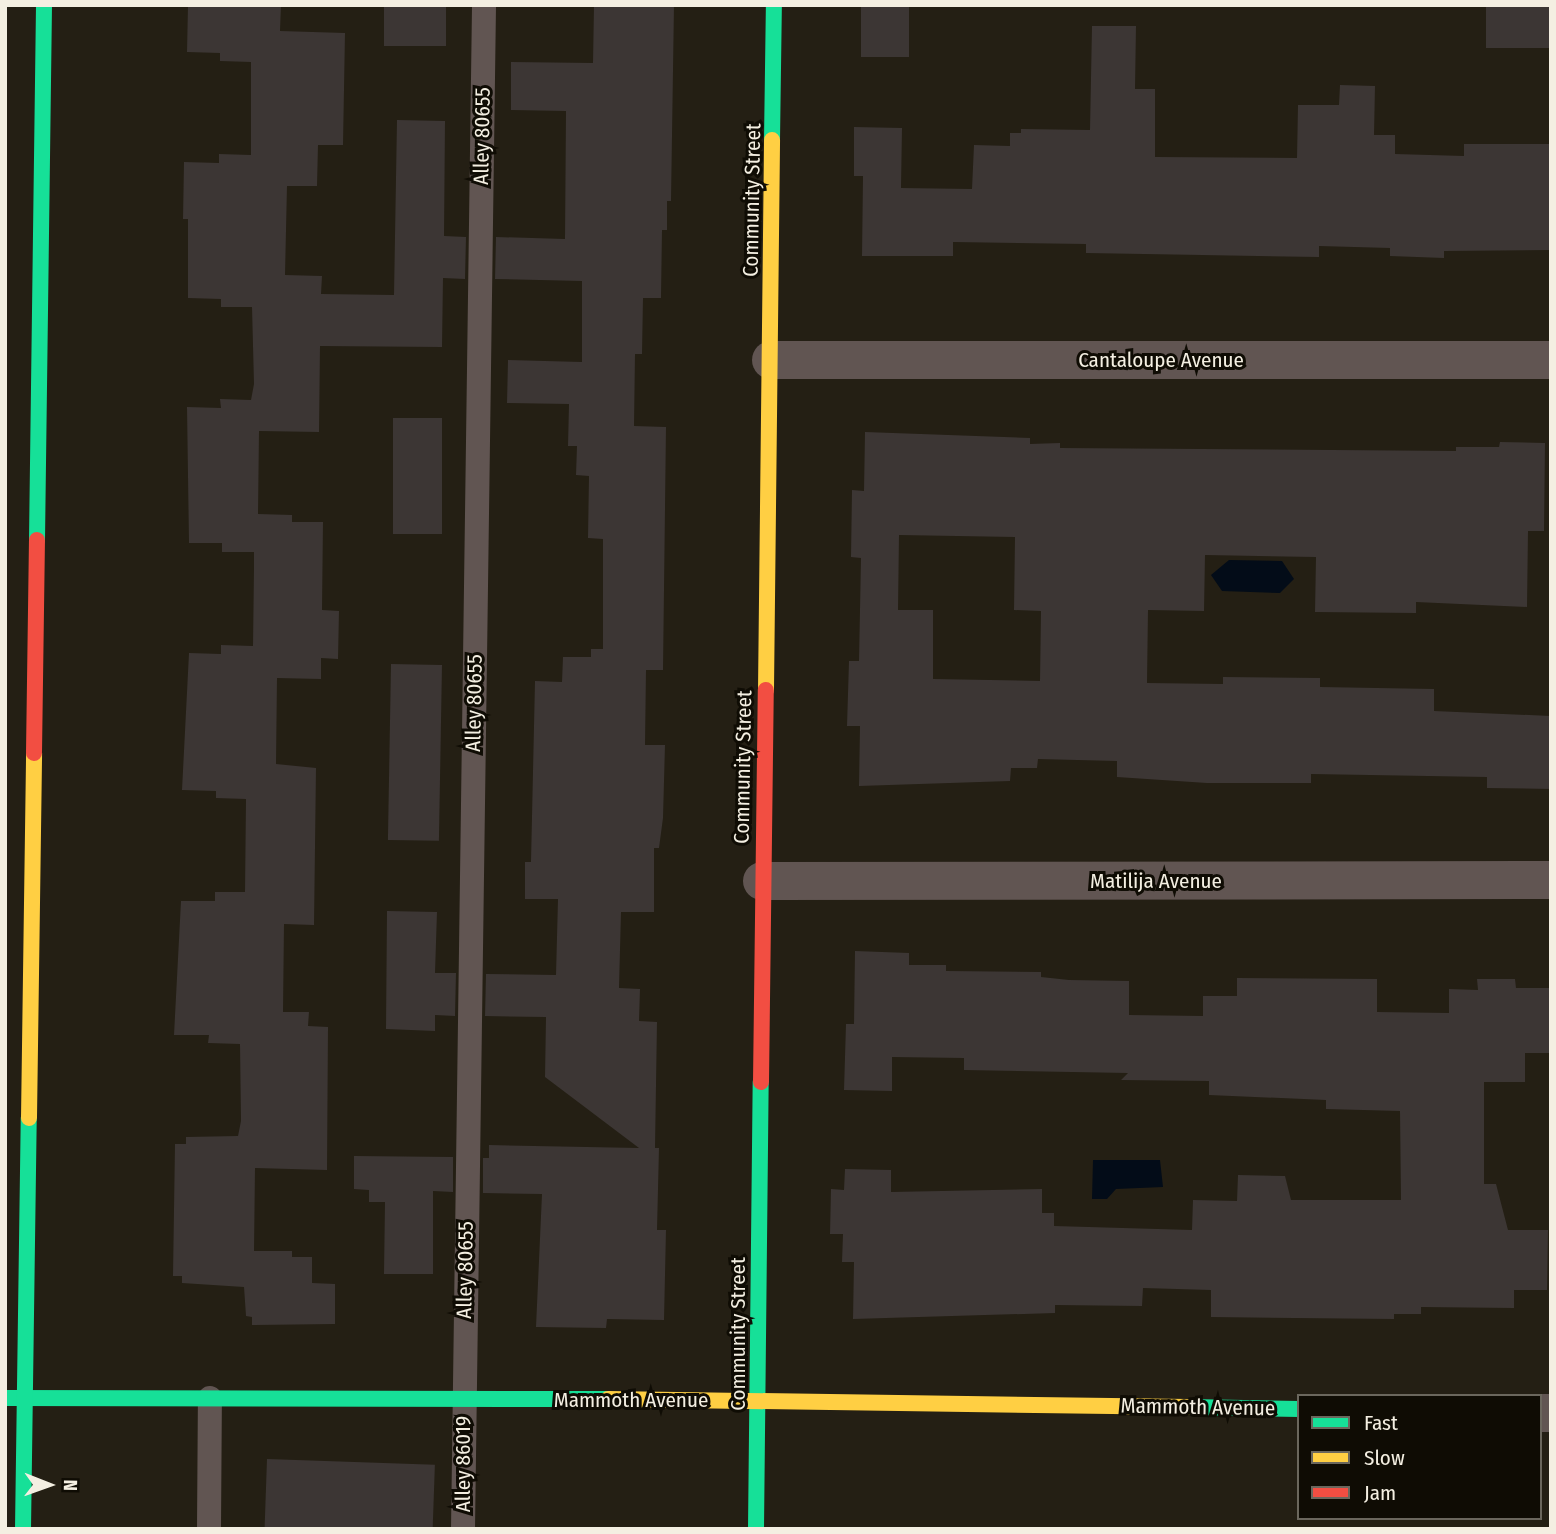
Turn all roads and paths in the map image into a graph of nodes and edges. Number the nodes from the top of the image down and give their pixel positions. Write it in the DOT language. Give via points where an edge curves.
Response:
graph roads {
  1 [pos="44,5"];
  2 [pos="484,5"];
  3 [pos="774,5"];
  4 [pos="771,360"];
  5 [pos="1551,360"];
  6 [pos="1551,880"];
  7 [pos="762,881"];
  8 [pos="5,1398"];
  9 [pos="28,1398"];
  10 [pos="210,1398"];
  11 [pos="463,1400"];
  12 [pos="758,1400"];
  13 [pos="1297,1409"];
  14 [pos="23,1529"];
  15 [pos="209,1529"];
  16 [pos="463,1529"];
  17 [pos="756,1529"];
  1 -- 9 [label="street"];
  2 -- 11 [label="lane, Alley 80655"];
  3 -- 4 [label="street, Community Street"];
  4 -- 5 [label="street, Cantaloupe Avenue"];
  4 -- 7 [label="street, Community Street"];
  6 -- 7 [label="street, Matilija Avenue"];
  7 -- 12 [label="street, Community Street"];
  8 -- 9 [label="street, Mammoth Avenue"];
  9 -- 10 [label="street, Mammoth Avenue"];
  9 -- 14 [label="street"];
  10 -- 11 [label="street, Mammoth Avenue"];
  10 -- 15 [label="lane"];
  11 -- 12 [label="street, Mammoth Avenue"];
  11 -- 16 [label="lane, Alley 86019"];
  12 -- 13 [label="street, Mammoth Avenue"];
  12 -- 17 [label="street, Community Street"];
}
